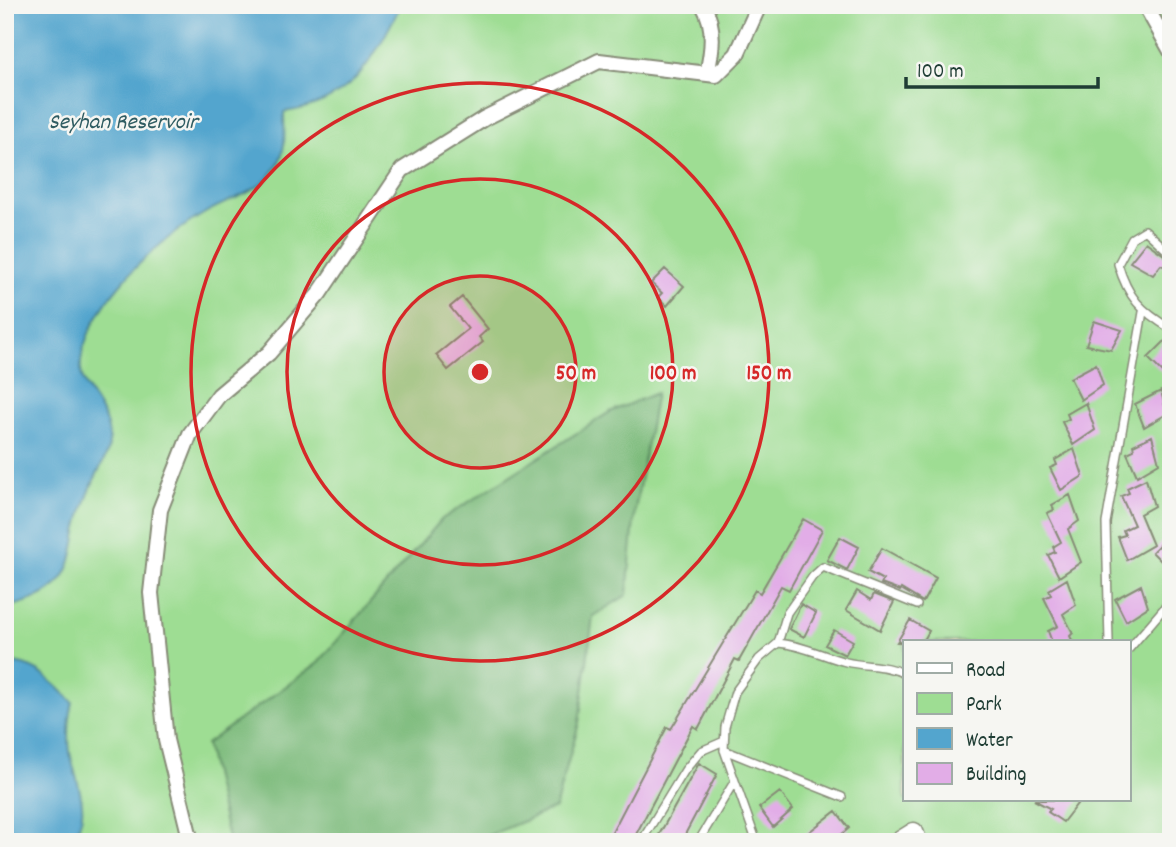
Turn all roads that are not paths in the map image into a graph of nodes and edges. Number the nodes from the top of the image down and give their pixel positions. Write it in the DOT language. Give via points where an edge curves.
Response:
graph roads {
  1 [pos="703,5"];
  2 [pos="757,5"];
  3 [pos="1151,9"];
  4 [pos="1171,51"];
  5 [pos="707,74"];
  6 [pos="1171,254"];
  7 [pos="1143,312"];
  8 [pos="1171,329"];
  9 [pos="1171,600"];
  10 [pos="917,605"];
  11 [pos="1108,640"];
  12 [pos="778,643"];
  13 [pos="1130,648"];
  14 [pos="903,673"];
  15 [pos="724,746"];
  16 [pos="734,782"];
  17 [pos="842,797"];
  18 [pos="191,842"];
  19 [pos="640,842"];
  20 [pos="698,842"];
  21 [pos="753,842"];
  22 [pos="898,842"];
  23 [pos="918,842"];
  1 -- 5 [label="street" via="713,47"];
  2 -- 5 [label="street" via="737,54 716,75"];
  3 -- 4 [label="street"];
  5 -- 18 [label="street" via="599,61 485,118 402,170 318,294 269,353 219,395 190,434 160,510 151,593 166,740"];
  6 -- 7 [label="lane" via="1145,230 1132,238 1118,264 1124,284"];
  7 -- 8 [label="lane"];
  7 -- 11 [label="lane" via="1106,523"];
  9 -- 13 [label="lane"];
  10 -- 12 [label="lane" via="823,567 787,613"];
  12 -- 14 [label="lane"];
  12 -- 15 [label="lane" via="759,659 735,692"];
  15 -- 16 [label="lane"];
  15 -- 17 [label="lane"];
  15 -- 19 [label="lane" via="701,751"];
  16 -- 20 [label="lane"];
  16 -- 21 [label="lane"];
  22 -- 23 [label="street" via="914,832"];
}
